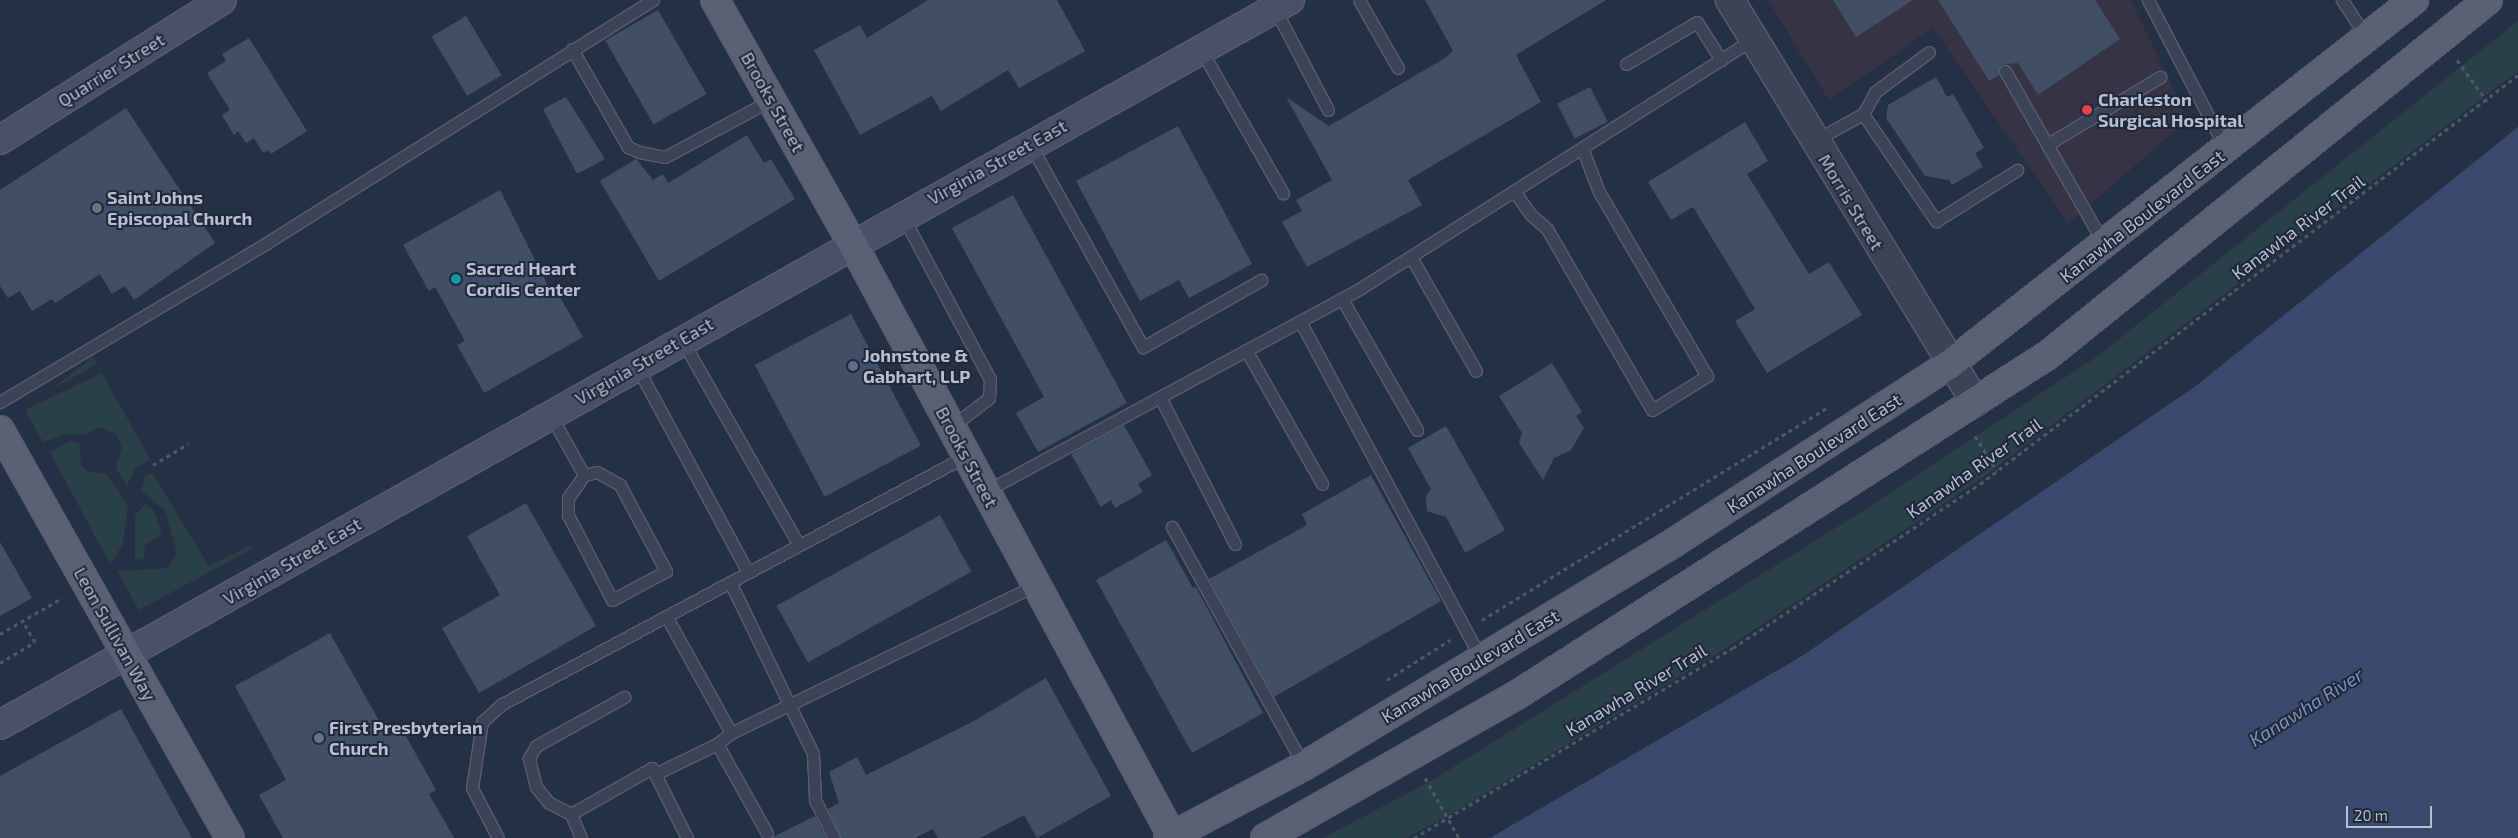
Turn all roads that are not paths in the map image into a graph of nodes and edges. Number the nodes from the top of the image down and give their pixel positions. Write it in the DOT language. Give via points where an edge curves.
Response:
graph roads {
  1 [pos="222,0"];
  2 [pos="652,0"];
  3 [pos="1358,0"];
  4 [pos="1730,0"];
  5 [pos="2148,0"];
  6 [pos="2342,0"];
  7 [pos="2414,0"];
  8 [pos="2488,0"];
  9 [pos="723,3"];
  10 [pos="1282,4"];
  11 [pos="2366,38"];
  12 [pos="1753,39"];
  13 [pos="572,49"];
  14 [pos="1201,49"];
  15 [pos="1929,52"];
  16 [pos="1721,60"];
  17 [pos="1626,64"];
  18 [pos="1398,68"];
  19 [pos="2005,71"];
  20 [pos="2160,76"];
  21 [pos="772,100"];
  22 [pos="1328,110"];
  23 [pos="1863,114"];
  24 [pos="0,140"];
  25 [pos="1814,141"];
  26 [pos="1030,144"];
  27 [pos="2048,144"];
  28 [pos="1582,148"];
  29 [pos="2226,150"];
  30 [pos="2017,170"];
  31 [pos="1514,191"];
  32 [pos="1283,194"];
  33 [pos="902,215"];
  34 [pos="852,243"];
  35 [pos="2105,245"];
  36 [pos="1411,257"];
  37 [pos="1261,280"];
  38 [pos="1342,299"];
  39 [pos="1300,322"];
  40 [pos="682,340"];
  41 [pos="1246,350"];
  42 [pos="636,365"];
  43 [pos="1949,365"];
  44 [pos="1476,371"];
  45 [pos="1160,397"];
  46 [pos="0,402"];
  47 [pos="1975,402"];
  48 [pos="550,414"];
  49 [pos="951,427"];
  50 [pos="0,430"];
  51 [pos="1417,430"];
  52 [pos="966,456"];
  53 [pos="584,475"];
  54 [pos="1322,484"];
  55 [pos="986,491"];
  56 [pos="1172,527"];
  57 [pos="1235,544"];
  58 [pos="799,545"];
  59 [pos="748,572"];
  60 [pos="730,582"];
  61 [pos="1036,585"];
  62 [pos="666,616"];
  63 [pos="126,655"];
  64 [pos="1481,660"];
  65 [pos="624,697"];
  66 [pos="790,704"];
  67 [pos="0,725"];
  68 [pos="731,733"];
  69 [pos="717,744"];
  70 [pos="1304,766"];
  71 [pos="655,774"];
  72 [pos="571,814"];
  73 [pos="767,833"];
  74 [pos="1171,837"];
  75 [pos="230,838"];
  76 [pos="498,838"];
  77 [pos="582,838"];
  78 [pos="688,838"];
  79 [pos="834,838"];
  80 [pos="1265,838"];
  1 -- 24 [label="main road, Quarrier Street"];
  2 -- 13 [label="lane"];
  3 -- 18 [label="lane"];
  4 -- 12 [label="street, Morris Street"];
  5 -- 29 [label="lane"];
  6 -- 11 [label="lane"];
  7 -- 11 [label="main road, Kanawha Boulevard East"];
  8 -- 47 [label="main road" via="2048,354"];
  9 -- 21 [label="main road, Brooks Street"];
  10 -- 14 [label="main road, Virginia Street East"];
  10 -- 22 [label="lane"];
  11 -- 29 [label="main road, Kanawha Boulevard East"];
  12 -- 16 [label="lane"];
  12 -- 25 [label="street, Morris Street"];
  13 -- 21 [label="lane" via="628,147 639,152 664,157"];
  13 -- 46 [label="lane" via="256,249"];
  14 -- 26 [label="main road, Virginia Street East"];
  14 -- 32 [label="lane"];
  15 -- 23 [label="lane" via="1875,92"];
  16 -- 17 [label="lane" via="1698,22"];
  16 -- 28 [label="lane"];
  19 -- 27 [label="lane"];
  20 -- 27 [label="lane"];
  21 -- 34 [label="main road, Brooks Street"];
  23 -- 25 [label="lane"];
  23 -- 30 [label="lane" via="1936,221"];
  25 -- 43 [label="street, Morris Street"];
  26 -- 33 [label="main road, Virginia Street East"];
  26 -- 37 [label="lane" via="1142,347"];
  27 -- 35 [label="lane"];
  28 -- 31 [label="lane"];
  28 -- 31 [label="lane" via="1599,192 1707,376 1652,410 1547,229"];
  29 -- 35 [label="main road, Kanawha Boulevard East"];
  31 -- 36 [label="lane"];
  33 -- 34 [label="main road, Virginia Street East"];
  33 -- 49 [label="lane" via="990,379 989,398"];
  34 -- 40 [label="main road, Virginia Street East"];
  34 -- 49 [label="main road, Brooks Street"];
  35 -- 43 [label="main road, Kanawha Boulevard East"];
  36 -- 38 [label="lane"];
  36 -- 44 [label="lane"];
  38 -- 39 [label="lane"];
  38 -- 51 [label="lane"];
  39 -- 41 [label="lane"];
  39 -- 64 [label="lane"];
  40 -- 42 [label="main road, Virginia Street East"];
  40 -- 58 [label="lane"];
  41 -- 45 [label="lane"];
  41 -- 54 [label="lane"];
  42 -- 48 [label="main road, Virginia Street East"];
  42 -- 59 [label="lane"];
  43 -- 47 [label="street, Morris Street"];
  43 -- 64 [label="main road, Kanawha Boulevard East" via="1675,542"];
  45 -- 55 [label="lane"];
  45 -- 57 [label="lane"];
  47 -- 80 [label="main road" via="1520,693"];
  48 -- 53 [label="lane"];
  48 -- 63 [label="main road, Virginia Street East"];
  49 -- 52 [label="main road, Brooks Street"];
  50 -- 63 [label="main road, Leon Sullivan Way"];
  52 -- 55 [label="main road, Brooks Street"];
  52 -- 58 [label="lane"];
  53 -- 53 [label="lane" via="597,472 620,485 666,571 612,600 568,515 568,498"];
  55 -- 61 [label="main road, Brooks Street"];
  56 -- 70 [label="lane"];
  58 -- 59 [label="lane"];
  59 -- 60 [label="lane"];
  60 -- 62 [label="lane"];
  60 -- 66 [label="lane"];
  61 -- 66 [label="lane"];
  61 -- 74 [label="main road, Brooks Street"];
  62 -- 68 [label="lane"];
  62 -- 76 [label="lane" via="502,704 482,722 472,788"];
  63 -- 67 [label="main road, Virginia Street East"];
  63 -- 75 [label="main road, Leon Sullivan Way"];
  64 -- 70 [label="main road, Kanawha Boulevard East"];
  65 -- 72 [label="lane" via="536,746 529,758 536,787 549,803"];
  66 -- 68 [label="lane"];
  66 -- 79 [label="lane" via="813,754 815,800"];
  68 -- 69 [label="lane"];
  69 -- 71 [label="lane"];
  69 -- 73 [label="lane"];
  70 -- 74 [label="main road, Kanawha Boulevard East"];
  71 -- 72 [label="lane" via="652,768"];
  71 -- 78 [label="lane"];
  72 -- 77 [label="lane"];
}
